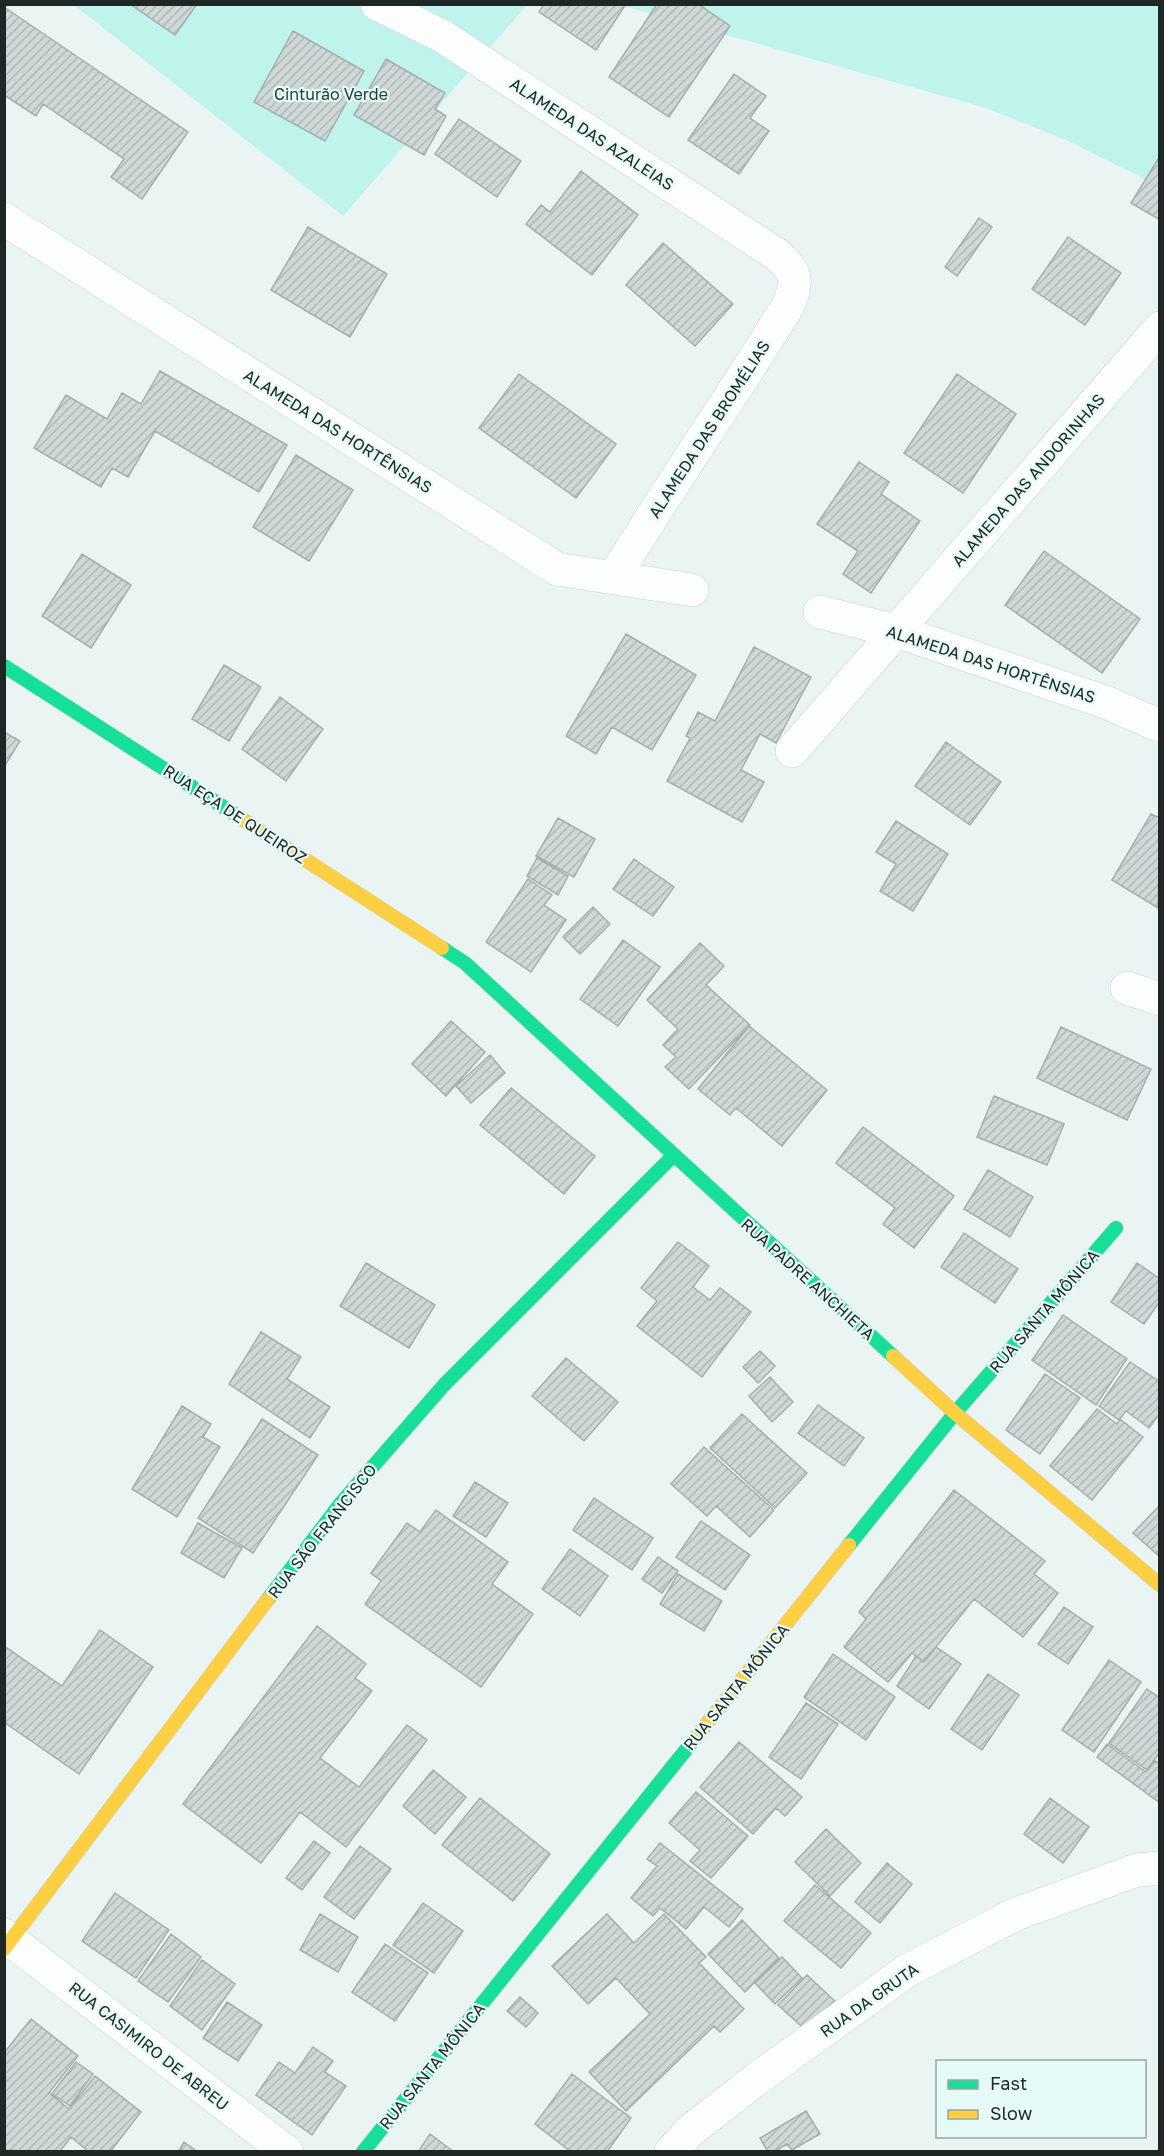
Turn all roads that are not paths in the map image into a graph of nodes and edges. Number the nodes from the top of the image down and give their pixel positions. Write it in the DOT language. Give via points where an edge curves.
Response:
graph roads {
  1 [pos="377,4"];
  2 [pos="4,219"];
  3 [pos="795,278"];
  4 [pos="1160,328"];
  5 [pos="614,577"];
  6 [pos="692,590"];
  7 [pos="820,612"];
  8 [pos="896,632"];
  9 [pos="4,666"];
  10 [pos="1160,726"];
  11 [pos="792,751"];
  12 [pos="465,963"];
  13 [pos="1127,988"];
  14 [pos="1160,999"];
  15 [pos="673,1156"];
  16 [pos="1116,1228"];
  17 [pos="955,1413"];
  18 [pos="1160,1585"];
  19 [pos="1160,1868"];
  20 [pos="7,1941"];
  21 [pos="287,2151"];
  22 [pos="363,2151"];
  23 [pos="670,2151"];
  1 -- 3 [label="street, ALAMEDA DAS AZALEIAS" via="462,48 776,254"];
  2 -- 5 [label="street, ALAMEDA DAS HORTÊNSIAS" via="556,569"];
  3 -- 5 [label="street, ALAMEDA DAS BROMÉLIAS" via="788,307"];
  4 -- 8 [label="street, ALAMEDA DAS ANDORINHAS"];
  5 -- 6 [label="street, ALAMEDA DAS HORTÊNSIAS"];
  7 -- 8 [label="street, ALAMEDA DAS HORTÊNSIAS"];
  8 -- 10 [label="street, ALAMEDA DAS HORTÊNSIAS" via="1108,704"];
  8 -- 11 [label="street, ALAMEDA DAS ANDORINHAS"];
  9 -- 12 [label="street, RUA EÇA DE QUEIROZ"];
  12 -- 15 [label="street, RUA PADRE ANCHIETA"];
  13 -- 14 [label="street"];
  15 -- 17 [label="street, RUA PADRE ANCHIETA"];
  15 -- 20 [label="street, RUA SÃO FRANCISCO" via="444,1385 341,1503"];
  16 -- 17 [label="street, RUA SANTA MÔNICA"];
  17 -- 18 [label="street, RUA PADRE ANCHIETA"];
  17 -- 22 [label="street, RUA SANTA MÔNICA"];
  19 -- 23 [label="street, RUA DA GRUTA" via="1137,1870 1016,1914 908,1970 758,2078"];
  20 -- 21 [label="street, RUA CASIMIRO DE ABREU"];
}
